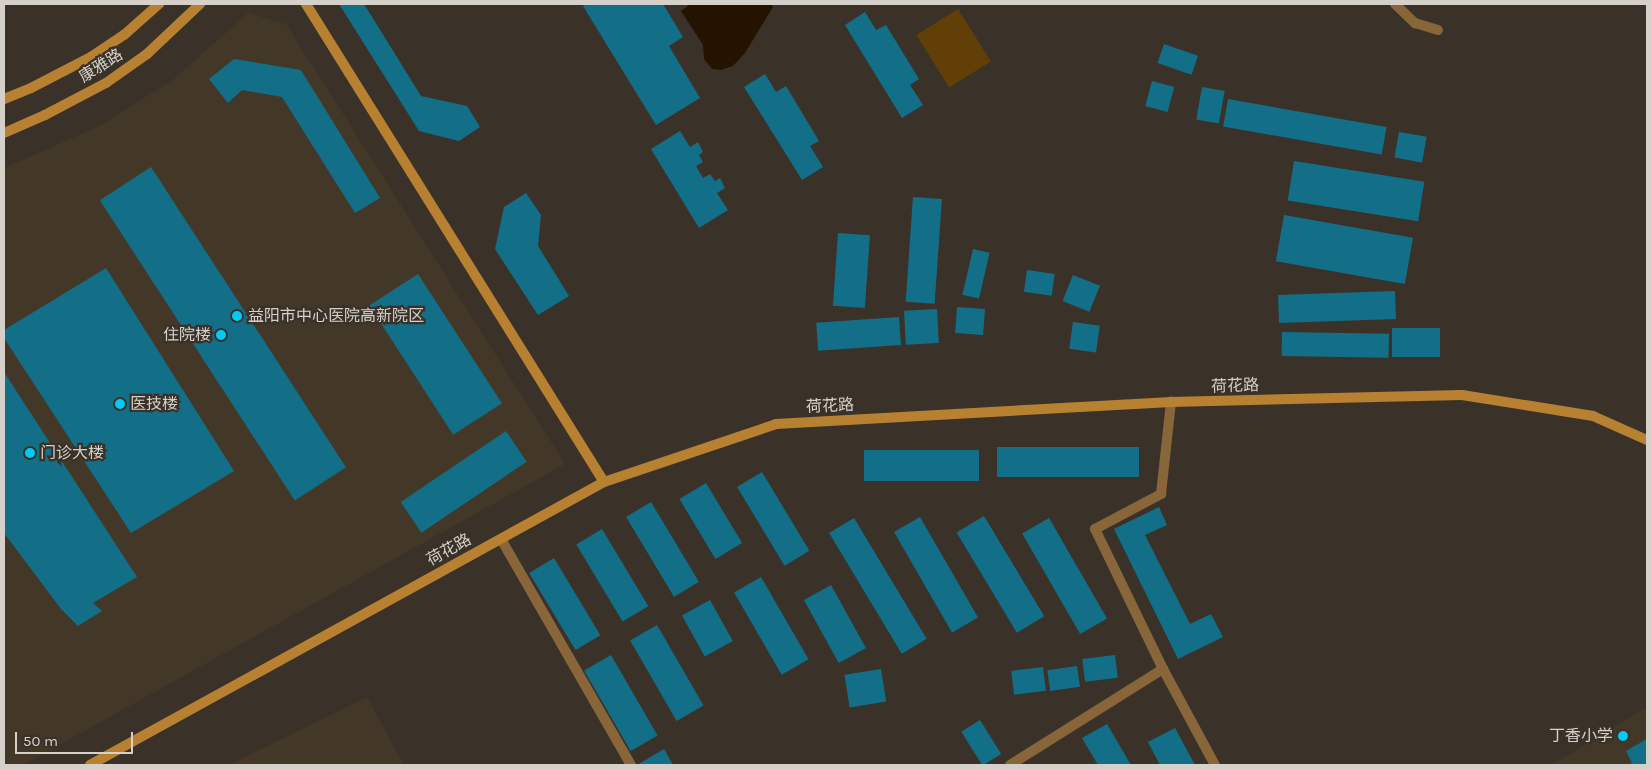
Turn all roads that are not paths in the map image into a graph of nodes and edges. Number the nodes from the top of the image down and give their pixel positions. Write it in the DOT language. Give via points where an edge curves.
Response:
graph roads {
  1 [pos="159,4"];
  2 [pos="200,4"];
  3 [pos="306,4"];
  4 [pos="1395,4"];
  5 [pos="1438,30"];
  6 [pos="4,99"];
  7 [pos="4,133"];
  8 [pos="1172,402"];
  9 [pos="1647,440"];
  10 [pos="604,482"];
  11 [pos="500,539"];
  12 [pos="1163,669"];
  13 [pos="90,765"];
  14 [pos="631,765"];
  15 [pos="1010,765"];
  16 [pos="1215,765"];
  1 -- 6 [label="street, 康雅路" via="124,35 91,57"];
  2 -- 7 [label="street, 康雅路" via="147,54 106,83 45,116"];
  3 -- 10 [label="street"];
  4 -- 5 [label="street" via="1415,23"];
  8 -- 9 [label="street, 荷花路" via="1462,395 1593,416"];
  8 -- 10 [label="street, 荷花路" via="776,424"];
  8 -- 12 [label="street" via="1161,494 1095,528"];
  10 -- 11 [label="street, 荷花路"];
  11 -- 13 [label="street, 荷花路"];
  11 -- 14 [label="street"];
  12 -- 15 [label="street"];
  12 -- 16 [label="street"];
}
